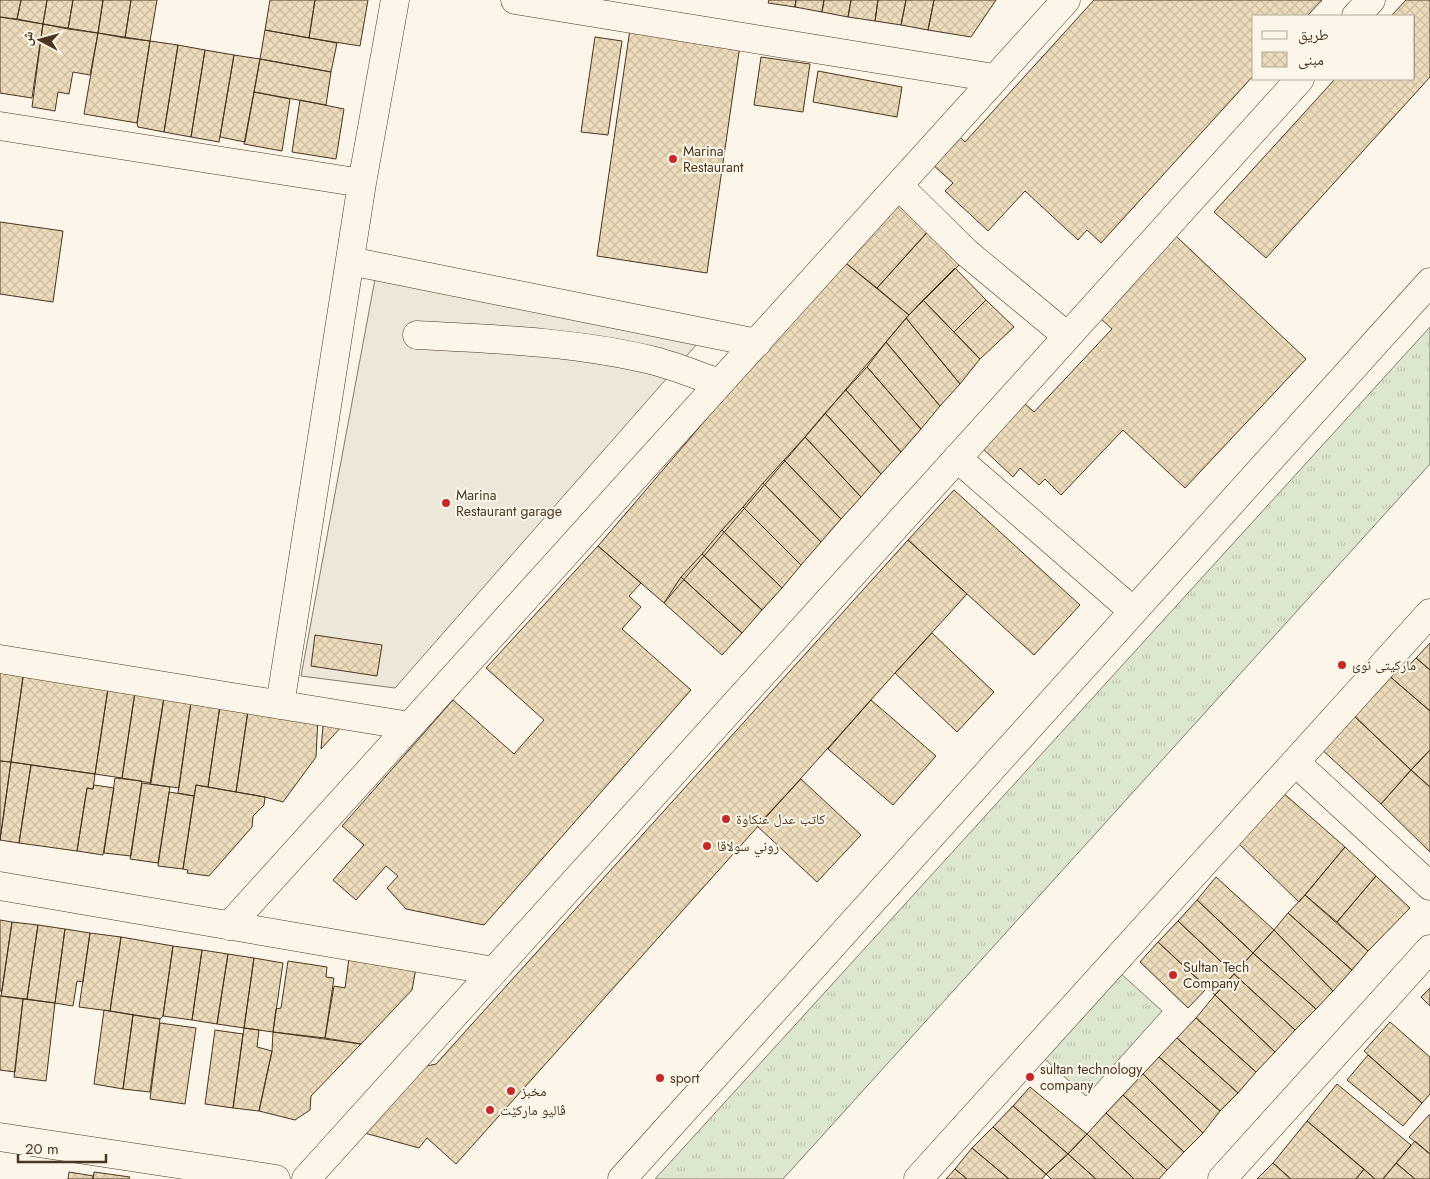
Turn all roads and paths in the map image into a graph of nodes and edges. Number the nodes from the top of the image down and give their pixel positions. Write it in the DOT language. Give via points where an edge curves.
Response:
graph roads {
  1 [pos="396,0"];
  2 [pos="515,0"];
  3 [pos="1066,0"];
  4 [pos="1371,0"];
  5 [pos="1357,15"];
  6 [pos="994,78"];
  7 [pos="1299,80"];
  8 [pos="0,126"];
  9 [pos="362,183"];
  10 [pos="899,186"];
  11 [pos="350,261"];
  12 [pos="1430,282"];
  13 [pos="417,335"];
  14 [pos="1067,336"];
  15 [pos="757,343"];
  16 [pos="720,383"];
  17 [pos="957,458"];
  18 [pos="1133,611"];
  19 [pos="1430,612"];
  20 [pos="0,659"];
  21 [pos="280,705"];
  22 [pos="410,726"];
  23 [pos="1295,762"];
  24 [pos="0,886"];
  25 [pos="1430,886"];
  26 [pos="229,926"];
  27 [pos="1430,949"];
  28 [pos="494,971"];
  29 [pos="0,1137"];
  30 [pos="276,1179"];
  31 [pos="306,1179"];
  32 [pos="622,1179"];
  33 [pos="918,1179"];
  34 [pos="1222,1179"];
  1 -- 9 [label="street"];
  2 -- 6 [label="street"];
  3 -- 6 [label="street"];
  4 -- 5 [label="street"];
  6 -- 10 [label="street"];
  7 -- 14 [label="street"];
  8 -- 9 [label="street"];
  9 -- 11 [label="street"];
  10 -- 14 [label="street" via="966,254"];
  10 -- 15 [label="street"];
  11 -- 15 [label="street"];
  11 -- 21 [label="street"];
  12 -- 18 [label="street"];
  13 -- 16 [label="street" via="589,348 657,362"];
  14 -- 17 [label="street"];
  15 -- 16 [label="street"];
  16 -- 22 [label="street"];
  17 -- 18 [label="street"];
  17 -- 28 [label="street"];
  18 -- 32 [label="street"];
  19 -- 23 [label="street"];
  20 -- 21 [label="street"];
  21 -- 22 [label="street"];
  22 -- 26 [label="street"];
  23 -- 25 [label="street"];
  23 -- 33 [label="street"];
  24 -- 26 [label="street"];
  26 -- 28 [label="street"];
  27 -- 34 [label="street"];
  28 -- 31 [label="street"];
  29 -- 30 [label="street"];
}
